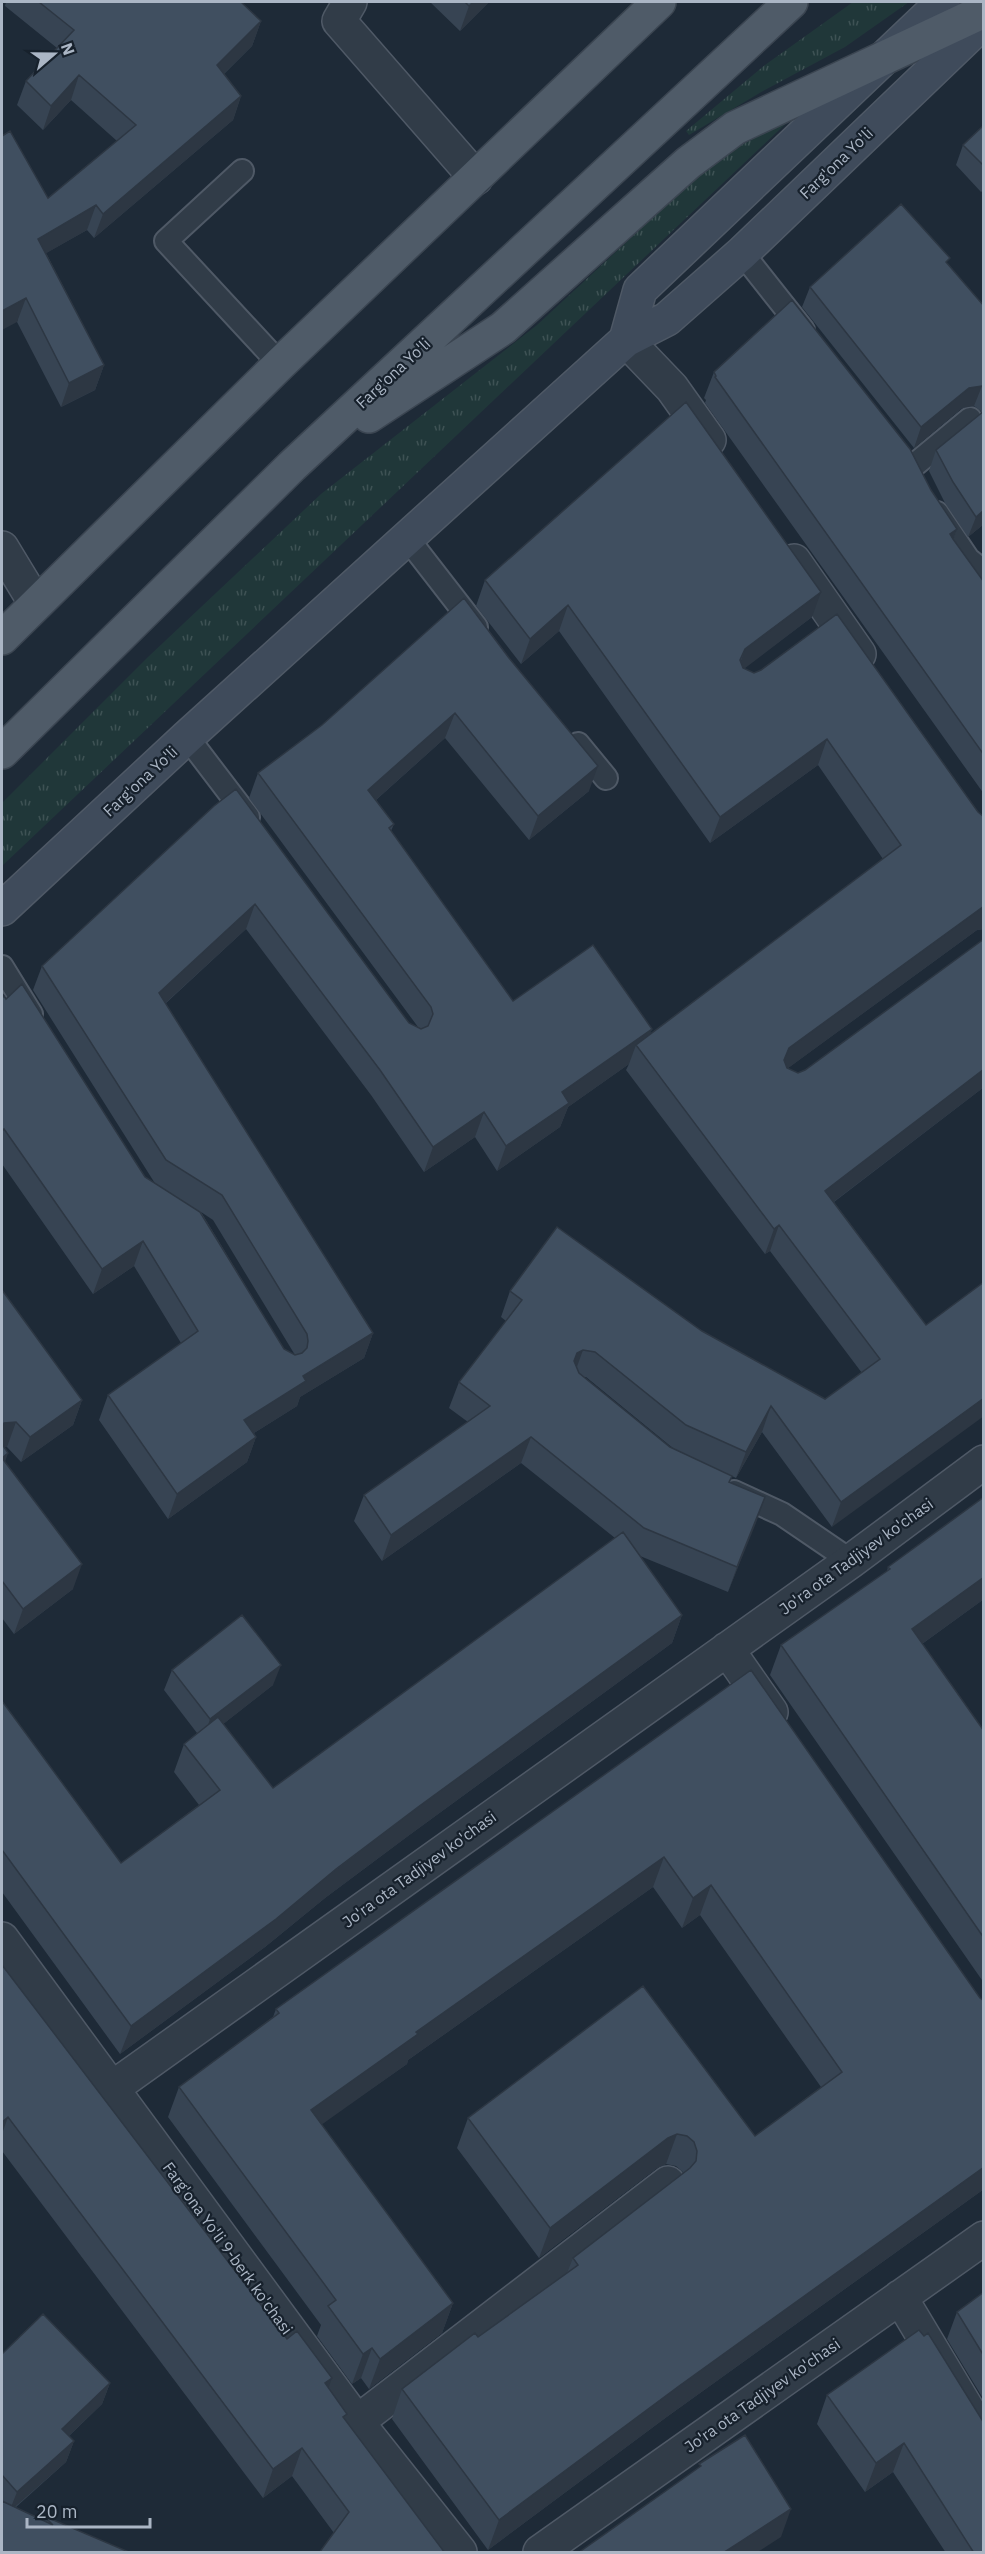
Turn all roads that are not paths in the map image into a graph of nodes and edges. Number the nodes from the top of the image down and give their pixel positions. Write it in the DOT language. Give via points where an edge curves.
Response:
graph roads {
  1 [pos="350,2"];
  2 [pos="659,2"];
  3 [pos="791,2"];
  4 [pos="943,2"];
  5 [pos="984,11"];
  6 [pos="984,21"];
  7 [pos="886,56"];
  8 [pos="242,171"];
  9 [pos="476,178"];
  10 [pos="742,253"];
  11 [pos="626,340"];
  12 [pos="818,348"];
  13 [pos="280,364"];
  14 [pos="970,419"];
  15 [pos="898,448"];
  16 [pos="726,465"];
  17 [pos="292,466"];
  18 [pos="912,467"];
  19 [pos="407,538"];
  20 [pos="780,541"];
  21 [pos="2,548"];
  22 [pos="984,572"];
  23 [pos="36,604"];
  24 [pos="2,638"];
  25 [pos="489,644"];
  26 [pos="875,675"];
  27 [pos="565,728"];
  28 [pos="187,737"];
  29 [pos="2,752"];
  30 [pos="606,778"];
  31 [pos="257,830"];
  32 [pos="2,909"];
  33 [pos="2,967"];
  34 [pos="40,1027"];
  35 [pos="984,1462"];
  36 [pos="714,1483"];
  37 [pos="851,1562"];
  38 [pos="727,1649"];
  39 [pos="788,1736"];
  40 [pos="2,1939"];
  41 [pos="111,2089"];
  42 [pos="668,2183"];
  43 [pos="984,2238"];
  44 [pos="900,2297"];
  45 [pos="357,2422"];
  46 [pos="984,2437"];
  47 [pos="460,2553"];
  48 [pos="540,2553"];
  1 -- 9 [label="street" via="339,21"];
  2 -- 9 [label="main road"];
  3 -- 17 [label="main road, Farg'ona Yo'li"];
  4 -- 7 [label="street"];
  5 -- 7 [label="main road"];
  6 -- 10 [label="street, Farg'ona Yo'li"];
  7 -- 11 [label="street" via="640,290"];
  7 -- 17 [label="main road" via="735,128 688,163 503,328"];
  8 -- 13 [label="lane" via="166,241"];
  9 -- 13 [label="main road"];
  10 -- 11 [label="street, Farg'ona Yo'li" via="667,319"];
  10 -- 12 [label="lane"];
  11 -- 16 [label="street" via="672,388"];
  11 -- 19 [label="street, Farg'ona Yo'li"];
  13 -- 23 [label="main road"];
  14 -- 18 [label="lane"];
  15 -- 18 [label="lane"];
  17 -- 29 [label="main road, Farg'ona Yo'li"];
  18 -- 22 [label="lane" via="924,493 968,559"];
  19 -- 25 [label="lane"];
  19 -- 28 [label="street, Farg'ona Yo'li"];
  20 -- 26 [label="street" via="825,625"];
  21 -- 23 [label="street"];
  23 -- 24 [label="main road"];
  27 -- 30 [label="lane"];
  28 -- 31 [label="lane"];
  28 -- 32 [label="street, Farg'ona Yo'li"];
  33 -- 34 [label="lane"];
  35 -- 37 [label="street, Jo'ra ota Tadjiyev ko'chasi"];
  36 -- 37 [label="lane" via="782,1514"];
  37 -- 38 [label="street, Jo'ra ota Tadjiyev ko'chasi"];
  38 -- 39 [label="street"];
  38 -- 41 [label="street, Jo'ra ota Tadjiyev ko'chasi"];
  40 -- 41 [label="street, Farg'ona Yo'li 9-berk ko'chasi"];
  41 -- 45 [label="street, Farg'ona Yo'li 9-berk ko'chasi"];
  42 -- 45 [label="street"];
  43 -- 44 [label="street, Jo'ra ota Tadjiyev ko'chasi"];
  44 -- 46 [label="street"];
  44 -- 48 [label="street, Jo'ra ota Tadjiyev ko'chasi"];
  45 -- 47 [label="street, Farg'ona Yo'li 9-berk ko'chasi"];
}
